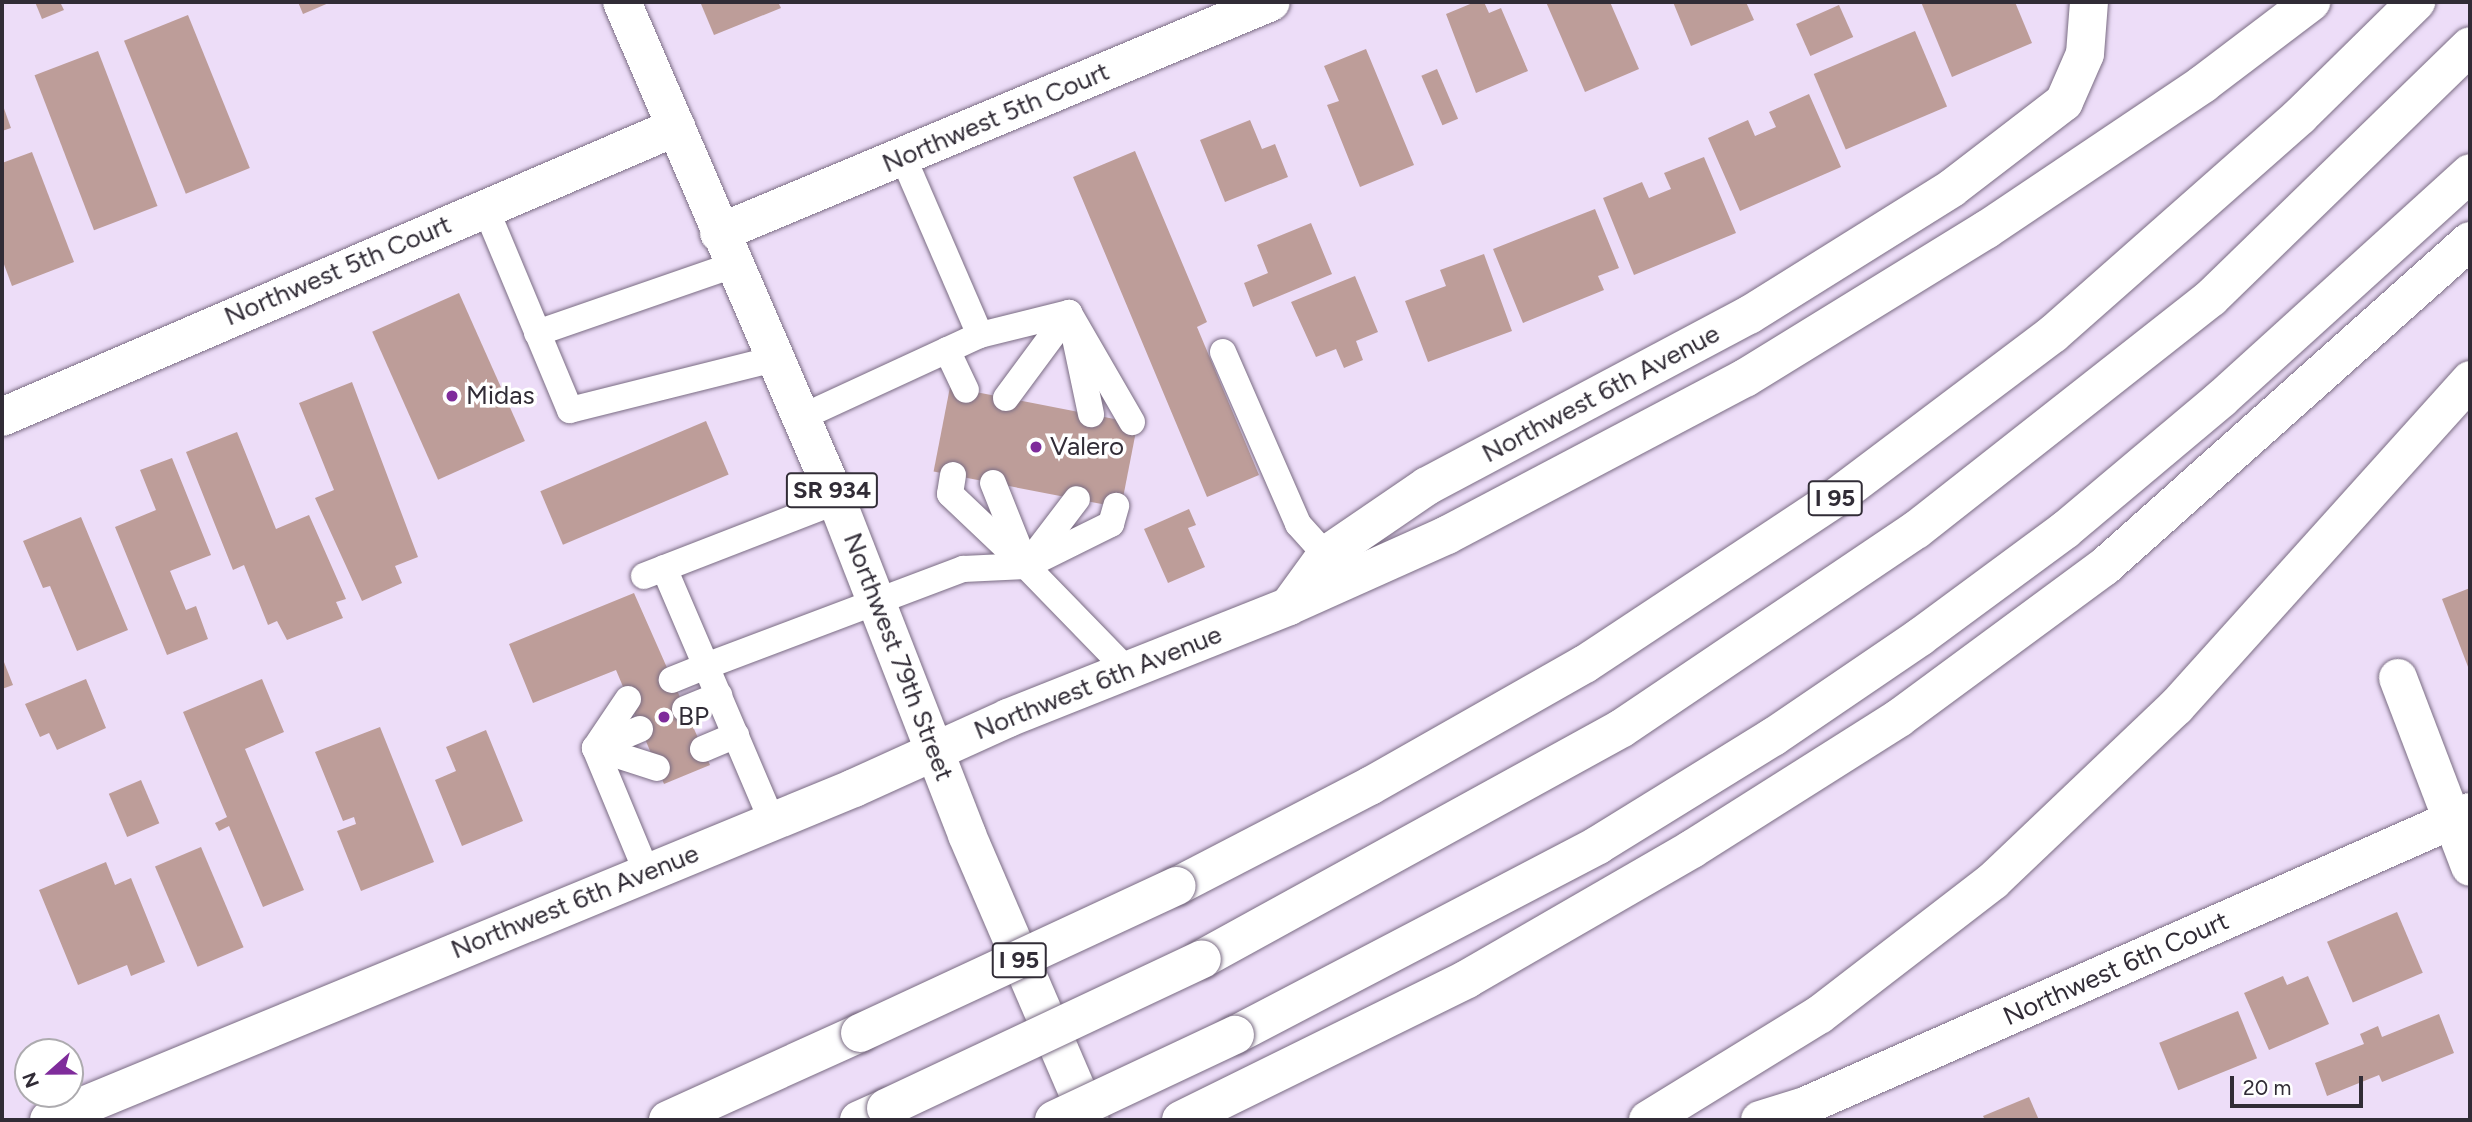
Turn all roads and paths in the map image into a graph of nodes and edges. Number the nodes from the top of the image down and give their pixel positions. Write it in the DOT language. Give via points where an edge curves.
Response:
graph roads {
  1 [pos="622,2"];
  2 [pos="1271,2"];
  3 [pos="2089,2"];
  4 [pos="2311,2"];
  5 [pos="2416,2"];
  6 [pos="2470,46"];
  7 [pos="676,127"];
  8 [pos="903,157"];
  9 [pos="2470,173"];
  10 [pos="485,207"];
  11 [pos="2470,241"];
  12 [pos="726,249"];
  13 [pos="1069,313"];
  14 [pos="537,333"];
  15 [pos="981,335"];
  16 [pos="947,350"];
  17 [pos="1223,352"];
  18 [pos="774,359"];
  19 [pos="2470,380"];
  20 [pos="966,390"];
  21 [pos="1006,398"];
  22 [pos="1091,414"];
  23 [pos="2,417"];
  24 [pos="800,418"];
  25 [pos="1132,422"];
  26 [pos="953,475"];
  27 [pos="993,483"];
  28 [pos="1077,499"];
  29 [pos="837,501"];
  30 [pos="1116,506"];
  31 [pos="1326,555"];
  32 [pos="1026,566"];
  33 [pos="878,604"];
  34 [pos="1289,606"];
  35 [pos="706,666"];
  36 [pos="1127,670"];
  37 [pos="2398,678"];
  38 [pos="673,680"];
  39 [pos="719,695"];
  40 [pos="628,698"];
  41 [pos="685,709"];
  42 [pos="640,729"];
  43 [pos="736,735"];
  44 [pos="594,748"];
  45 [pos="703,749"];
  46 [pos="933,751"];
  47 [pos="657,768"];
  48 [pos="2461,817"];
  49 [pos="772,821"];
  50 [pos="2470,867"];
  51 [pos="647,873"];
  52 [pos="872,1114"];
  53 [pos="49,1120"];
  54 [pos="668,1120"];
  55 [pos="1054,1120"];
  56 [pos="1090,1120"];
  57 [pos="1181,1120"];
  58 [pos="1648,1120"];
  59 [pos="1760,1120"];
  1 -- 7 [label="main road, Northwest 79th Street / SR 934"];
  2 -- 8 [label="main road, Northwest 5th Court"];
  3 -- 31 [label="main road, Northwest 6th Avenue" via="2085,54 2064,102 1952,188 1749,315 1427,486"];
  4 -- 34 [label="main road" via="2203,84 1986,230 1745,378 1447,535"];
  5 -- 54 [label="main road, I 95, bridge" via="2300,116 2053,334 1834,499 1585,664 1370,786 1177,886"];
  6 -- 52 [label="main road, bridge" via="2211,298 1916,530 1622,728 1202,959"];
  7 -- 10 [label="main road, Northwest 5th Court"];
  7 -- 12 [label="main road, Northwest 79th Street / SR 934"];
  8 -- 12 [label="main road, Northwest 5th Court"];
  8 -- 15 [label="lane"];
  9 -- 55 [label="main road, bridge" via="2200,417 2065,530 1773,737 1598,845 1235,1035"];
  10 -- 14 [label="lane"];
  10 -- 23 [label="main road, Northwest 5th Court"];
  11 -- 57 [label="main road" via="2105,567 1899,718 1692,849 1467,979"];
  12 -- 14 [label="lane"];
  12 -- 18 [label="main road, Northwest 79th Street / SR 934"];
  13 -- 15 [label="lane"];
  13 -- 21 [label="lane"];
  13 -- 22 [label="lane"];
  13 -- 25 [label="lane"];
  14 -- 18 [label="lane" via="569,410"];
  15 -- 16 [label="lane"];
  16 -- 20 [label="lane"];
  16 -- 24 [label="lane"];
  17 -- 31 [label="lane" via="1298,524"];
  18 -- 24 [label="main road, Northwest 79th Street / SR 934"];
  19 -- 58 [label="main road" via="2176,707 1993,881 1819,1015"];
  24 -- 29 [label="main road, Northwest 79th Street / SR 934"];
  26 -- 32 [label="lane" via="950,494"];
  27 -- 32 [label="lane"];
  28 -- 32 [label="lane"];
  29 -- 33 [label="main road, Northwest 79th Street / SR 934"];
  29 -- 35 [label="lane" via="654,572"];
  30 -- 32 [label="lane" via="1111,524"];
  31 -- 34 [label="main road, Northwest 6th Avenue"];
  32 -- 33 [label="lane" via="963,569"];
  32 -- 36 [label="lane"];
  33 -- 35 [label="lane"];
  33 -- 46 [label="main road, Northwest 79th Street / SR 934"];
  34 -- 36 [label="main road, Northwest 6th Avenue"];
  35 -- 38 [label="lane"];
  35 -- 39 [label="lane"];
  36 -- 46 [label="main road, Northwest 6th Avenue"];
  37 -- 48 [label="main road"];
  39 -- 41 [label="lane"];
  39 -- 43 [label="lane"];
  40 -- 44 [label="lane"];
  42 -- 44 [label="lane"];
  43 -- 45 [label="lane"];
  43 -- 49 [label="lane"];
  44 -- 47 [label="lane"];
  44 -- 51 [label="lane"];
  46 -- 49 [label="main road, Northwest 6th Avenue"];
  46 -- 56 [label="main road, Northwest 79th Street / SR 934"];
  48 -- 50 [label="main road"];
  48 -- 59 [label="main road, Northwest 6th Court" via="1805,1106"];
  49 -- 51 [label="main road, Northwest 6th Avenue"];
  51 -- 53 [label="main road, Northwest 6th Avenue"];
}
